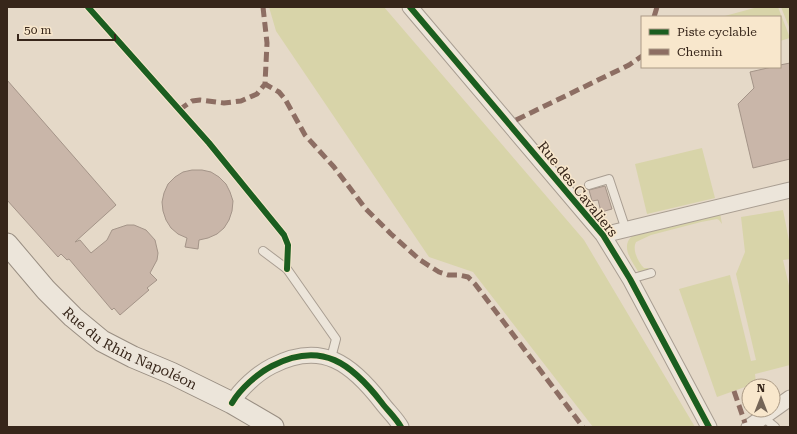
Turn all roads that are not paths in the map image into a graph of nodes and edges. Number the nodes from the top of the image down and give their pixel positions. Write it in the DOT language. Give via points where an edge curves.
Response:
graph roads {
  1 [pos="410,7"];
  2 [pos="589,185"];
  3 [pos="790,190"];
  4 [pos="626,230"];
  5 [pos="603,235"];
  6 [pos="7,244"];
  7 [pos="263,251"];
  8 [pos="650,273"];
  9 [pos="630,279"];
  10 [pos="331,358"];
  11 [pos="790,398"];
  12 [pos="232,403"];
  13 [pos="781,404"];
  14 [pos="762,418"];
  15 [pos="764,418"];
  16 [pos="273,427"];
  17 [pos="401,427"];
  18 [pos="709,427"];
  19 [pos="749,427"];
  20 [pos="775,427"];
  1 -- 5 [label="street, Rue des Cavaliers"];
  2 -- 4 [label="lane" via="609,179"];
  3 -- 4 [label="street, Rue des Cavaliers" via="733,199"];
  4 -- 5 [label="street, Rue des Cavaliers"];
  5 -- 9 [label="street, Rue des Cavaliers"];
  6 -- 12 [label="main road, Rue du Rhin Napoléon" via="46,290 73,317 102,340"];
  7 -- 10 [label="lane" via="287,269 336,339"];
  8 -- 9 [label="lane"];
  9 -- 18 [label="street, Rue des Cavaliers"];
  10 -- 12 [label="street" via="318,355 283,360 263,370"];
  10 -- 17 [label="street" via="343,364 359,378"];
  11 -- 13 [label="street"];
  12 -- 16 [label="main road, Rue du Rhin Napoléon"];
  14 -- 19 [label="street"];
  15 -- 20 [label="lane"];
}
